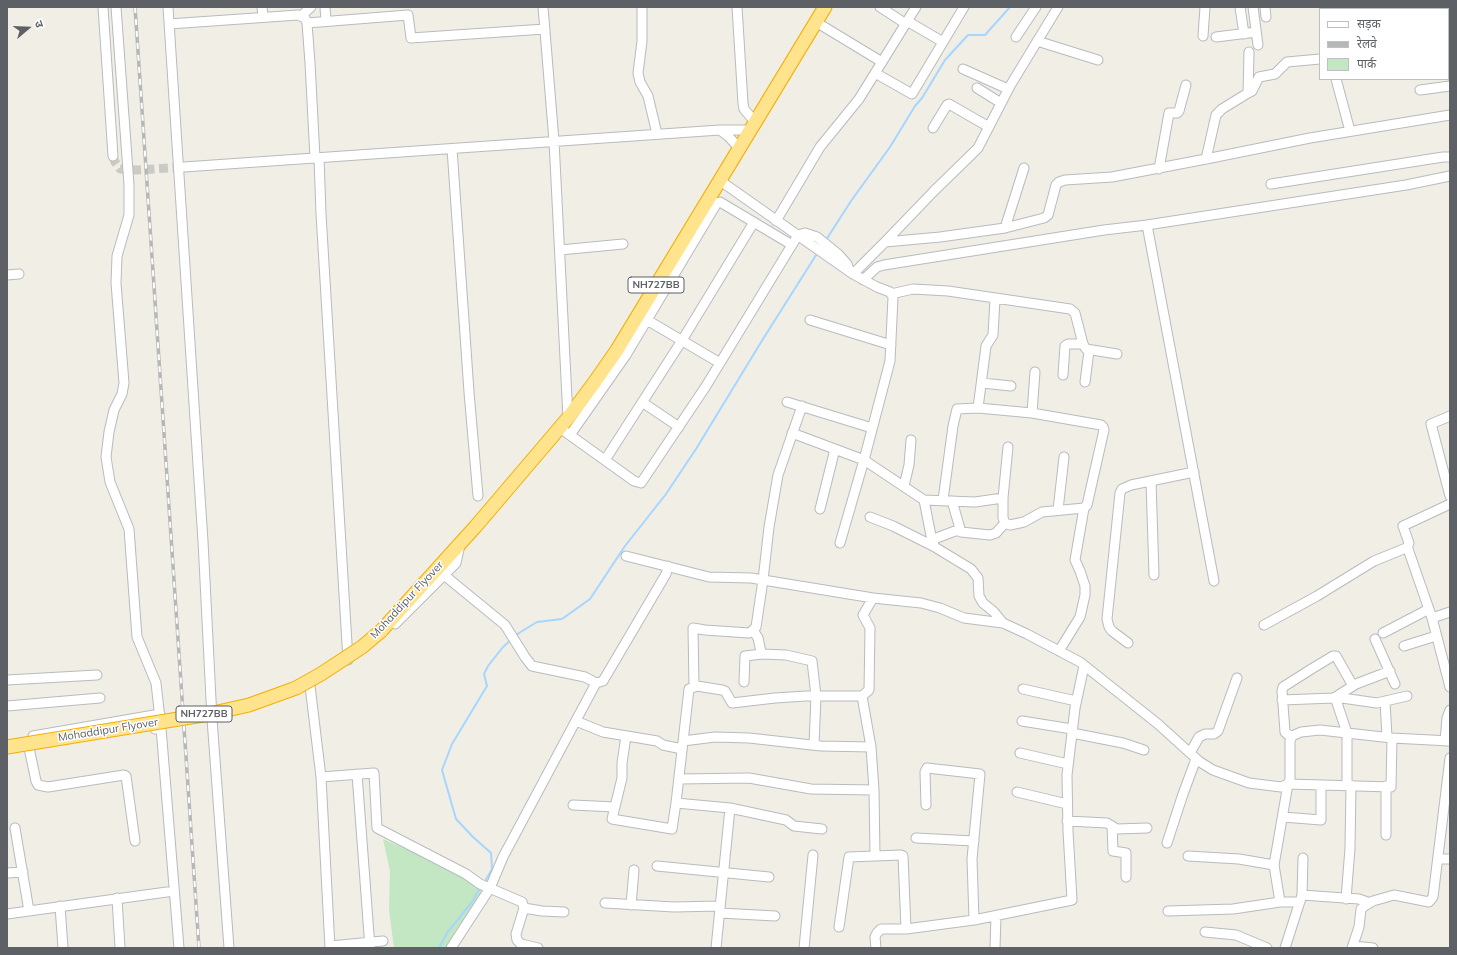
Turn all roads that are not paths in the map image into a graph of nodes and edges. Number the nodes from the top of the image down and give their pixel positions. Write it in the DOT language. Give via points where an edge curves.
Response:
graph roads {
  1 [pos="103,7"];
  2 [pos="116,7"];
  3 [pos="168,7"];
  4 [pos="262,7"];
  5 [pos="311,7"];
  6 [pos="325,7"];
  7 [pos="543,7"];
  8 [pos="642,7"];
  9 [pos="737,7"];
  10 [pos="825,7"];
  11 [pos="880,7"];
  12 [pos="916,7"];
  13 [pos="964,7"];
  14 [pos="1036,7"];
  15 [pos="1046,7"];
  16 [pos="1205,7"];
  17 [pos="1240,7"];
  18 [pos="1253,7"];
  19 [pos="1265,7"];
  20 [pos="1056,10"];
  21 [pos="263,17"];
  22 [pos="1266,17"];
  23 [pos="304,19"];
  24 [pos="326,21"];
  25 [pos="816,22"];
  26 [pos="907,22"];
  27 [pos="169,24"];
  28 [pos="545,29"];
  29 [pos="1256,32"];
  30 [pos="1244,34"];
  31 [pos="1203,36"];
  32 [pos="1016,37"];
  33 [pos="1216,37"];
  34 [pos="943,42"];
  35 [pos="1037,42"];
  36 [pos="1258,45"];
  37 [pos="1249,52"];
  38 [pos="1319,59"];
  39 [pos="1098,60"];
  40 [pos="882,62"];
  41 [pos="963,69"];
  42 [pos="875,73"];
  43 [pos="1336,80"];
  44 [pos="1186,85"];
  45 [pos="1450,86"];
  46 [pos="977,88"];
  47 [pos="1008,89"];
  48 [pos="1420,90"];
  49 [pos="1248,93"];
  50 [pos="1001,103"];
  51 [pos="1450,115"];
  52 [pos="752,126"];
  53 [pos="989,127"];
  54 [pos="934,128"];
  55 [pos="720,130"];
  56 [pos="1350,131"];
  57 [pos="657,134"];
  58 [pos="554,141"];
  59 [pos="738,148"];
  60 [pos="452,149"];
  61 [pos="113,156"];
  62 [pos="1450,157"];
  63 [pos="317,158"];
  64 [pos="1206,159"];
  65 [pos="184,167"];
  66 [pos="1024,168"];
  67 [pos="1159,169"];
  68 [pos="1450,176"];
  69 [pos="720,180"];
  70 [pos="1271,184"];
  71 [pos="776,221"];
  72 [pos="754,222"];
  73 [pos="1147,224"];
  74 [pos="1005,228"];
  75 [pos="798,235"];
  76 [pos="814,241"];
  77 [pos="886,242"];
  78 [pos="623,244"];
  79 [pos="792,245"];
  80 [pos="560,250"];
  81 [pos="679,257"];
  82 [pos="848,271"];
  83 [pos="19,274"];
  84 [pos="7,275"];
  85 [pos="863,280"];
  86 [pos="891,294"];
  87 [pos="995,299"];
  88 [pos="646,320"];
  89 [pos="810,320"];
  90 [pos="681,342"];
  91 [pos="891,345"];
  92 [pos="1086,347"];
  93 [pos="1117,354"];
  94 [pos="720,363"];
  95 [pos="1035,372"];
  96 [pos="1063,375"];
  97 [pos="1085,382"];
  98 [pos="982,383"];
  99 [pos="1011,386"];
  100 [pos="642,402"];
  101 [pos="787,402"];
  102 [pos="802,406"];
  103 [pos="978,408"];
  104 [pos="1032,413"];
  105 [pos="1450,416"];
  106 [pos="566,427"];
  107 [pos="679,427"];
  108 [pos="872,428"];
  109 [pos="792,433"];
  110 [pos="912,440"];
  111 [pos="1008,447"];
  112 [pos="834,449"];
  113 [pos="1064,457"];
  114 [pos="605,460"];
  115 [pos="864,460"];
  116 [pos="1194,472"];
  117 [pos="1151,481"];
  118 [pos="904,486"];
  119 [pos="478,496"];
  120 [pos="1450,496"];
  121 [pos="1003,498"];
  122 [pos="924,500"];
  123 [pos="948,501"];
  124 [pos="1450,504"];
  125 [pos="1084,508"];
  126 [pos="820,509"];
  127 [pos="1058,510"];
  128 [pos="870,517"];
  129 [pos="1005,523"];
  130 [pos="960,531"];
  131 [pos="461,542"];
  132 [pos="840,543"];
  133 [pos="933,546"];
  134 [pos="1407,548"];
  135 [pos="626,556"];
  136 [pos="668,566"];
  137 [pos="444,575"];
  138 [pos="1154,575"];
  139 [pos="763,580"];
  140 [pos="1214,581"];
  141 [pos="873,598"];
  142 [pos="1450,612"];
  143 [pos="1430,614"];
  144 [pos="1003,623"];
  145 [pos="1264,625"];
  146 [pos="753,630"];
  147 [pos="1383,633"];
  148 [pos="1436,636"];
  149 [pos="1375,639"];
  150 [pos="1128,643"];
  151 [pos="1404,646"];
  152 [pos="1059,651"];
  153 [pos="762,654"];
  154 [pos="1446,655"];
  155 [pos="348,663"];
  156 [pos="1084,666"];
  157 [pos="1390,671"];
  158 [pos="97,675"];
  159 [pos="1237,678"];
  160 [pos="7,680"];
  161 [pos="744,682"];
  162 [pos="596,683"];
  163 [pos="1395,684"];
  164 [pos="310,686"];
  165 [pos="694,686"];
  166 [pos="1353,686"];
  167 [pos="1450,687"];
  168 [pos="1023,689"];
  169 [pos="816,696"];
  170 [pos="862,696"];
  171 [pos="1407,696"];
  172 [pos="1336,697"];
  173 [pos="100,698"];
  174 [pos="1282,700"];
  175 [pos="1076,701"];
  176 [pos="1385,701"];
  177 [pos="7,706"];
  178 [pos="1450,710"];
  179 [pos="200,712"];
  180 [pos="160,714"];
  181 [pos="174,715"];
  182 [pos="212,717"];
  183 [pos="576,721"];
  184 [pos="1022,721"];
  185 [pos="161,728"];
  186 [pos="1072,731"];
  187 [pos="1347,733"];
  188 [pos="626,736"];
  189 [pos="1292,736"];
  190 [pos="1389,737"];
  191 [pos="7,741"];
  192 [pos="1447,741"];
  193 [pos="682,745"];
  194 [pos="814,745"];
  195 [pos="7,747"];
  196 [pos="871,747"];
  197 [pos="29,748"];
  198 [pos="1144,750"];
  199 [pos="7,752"];
  200 [pos="1020,753"];
  201 [pos="1193,756"];
  202 [pos="1450,758"];
  203 [pos="1068,764"];
  204 [pos="357,774"];
  205 [pos="321,777"];
  206 [pos="679,779"];
  207 [pos="1288,784"];
  208 [pos="1321,785"];
  209 [pos="1349,785"];
  210 [pos="1386,786"];
  211 [pos="874,790"];
  212 [pos="1017,792"];
  213 [pos="1448,801"];
  214 [pos="676,803"];
  215 [pos="1067,804"];
  216 [pos="573,805"];
  217 [pos="926,805"];
  218 [pos="615,807"];
  219 [pos="730,808"];
  220 [pos="1283,817"];
  221 [pos="1067,821"];
  222 [pos="1112,826"];
  223 [pos="14,828"];
  224 [pos="377,828"];
  225 [pos="1147,828"];
  226 [pos="361,829"];
  227 [pos="822,829"];
  228 [pos="1386,835"];
  229 [pos="916,838"];
  230 [pos="135,841"];
  231 [pos="974,841"];
  232 [pos="1167,843"];
  233 [pos="812,855"];
  234 [pos="875,856"];
  235 [pos="1188,856"];
  236 [pos="1303,858"];
  237 [pos="1438,859"];
  238 [pos="1450,860"];
  239 [pos="1274,865"];
  240 [pos="657,866"];
  241 [pos="634,870"];
  242 [pos="723,871"];
  243 [pos="23,872"];
  244 [pos="7,873"];
  245 [pos="769,877"];
  246 [pos="1126,877"];
  247 [pos="486,887"];
  248 [pos="174,890"];
  249 [pos="117,898"];
  250 [pos="1301,899"];
  251 [pos="1346,899"];
  252 [pos="1280,902"];
  253 [pos="605,903"];
  254 [pos="1370,903"];
  255 [pos="631,905"];
  256 [pos="60,906"];
  257 [pos="524,908"];
  258 [pos="720,910"];
  259 [pos="29,911"];
  260 [pos="1168,911"];
  261 [pos="564,912"];
  262 [pos="7,914"];
  263 [pos="775,916"];
  264 [pos="996,916"];
  265 [pos="974,920"];
  266 [pos="839,927"];
  267 [pos="906,929"];
  268 [pos="1205,932"];
  269 [pos="383,941"];
  270 [pos="370,945"];
  271 [pos="330,947"];
  272 [pos="1352,947"];
  273 [pos="63,948"];
  274 [pos="120,948"];
  275 [pos="179,948"];
  276 [pos="229,948"];
  277 [pos="451,948"];
  278 [pos="538,948"];
  279 [pos="716,948"];
  280 [pos="804,948"];
  281 [pos="876,948"];
  282 [pos="995,948"];
  283 [pos="1267,948"];
  284 [pos="1285,948"];
  285 [pos="1373,948"];
  1 -- 61 [label="street"];
  2 -- 180 [label="street" via="129,215 117,256 116,283 124,383 108,432 106,457 110,482 129,529 137,637 156,683"];
  3 -- 27 [label="street"];
  4 -- 21 [label="street"];
  5 -- 23 [label="street"];
  6 -- 24 [label="street"];
  7 -- 28 [label="street"];
  8 -- 57 [label="street" via="642,41 638,73 648,96"];
  9 -- 52 [label="street" via="743,102"];
  10 -- 25 [label="highway, NH727BB"];
  11 -- 26 [label="street"];
  12 -- 26 [label="street"];
  13 -- 34 [label="street"];
  14 -- 32 [label="street"];
  15 -- 20 [label="street"];
  16 -- 31 [label="street"];
  17 -- 30 [label="street"];
  18 -- 29 [label="street"];
  19 -- 22 [label="street"];
  20 -- 35 [label="street"];
  21 -- 23 [label="street" via="298,14"];
  21 -- 27 [label="street"];
  23 -- 24 [label="street"];
  23 -- 63 [label="street"];
  24 -- 28 [label="street" via="408,15 411,38"];
  25 -- 40 [label="street"];
  25 -- 52 [label="highway, NH727BB"];
  26 -- 34 [label="street"];
  26 -- 40 [label="street"];
  27 -- 182 [label="street"];
  28 -- 58 [label="street"];
  29 -- 30 [label="street"];
  29 -- 36 [label="street"];
  30 -- 33 [label="street"];
  34 -- 42 [label="street" via="912,94"];
  35 -- 39 [label="street"];
  35 -- 47 [label="street"];
  37 -- 49 [label="street"];
  38 -- 49 [label="street" via="1287,62 1275,74 1259,78 1252,91"];
  40 -- 42 [label="street"];
  41 -- 47 [label="street"];
  42 -- 71 [label="street" via="859,99 820,147"];
  43 -- 56 [label="street"];
  44 -- 67 [label="street" via="1179,111 1170,113"];
  45 -- 48 [label="street"];
  46 -- 50 [label="street"];
  47 -- 50 [label="street"];
  49 -- 64 [label="street" via="1216,114"];
  50 -- 53 [label="street"];
  51 -- 56 [label="street"];
  52 -- 55 [label="street"];
  52 -- 59 [label="highway, NH727BB"];
  53 -- 54 [label="street" via="949,104"];
  53 -- 77 [label="street" via="975,152"];
  55 -- 57 [label="street"];
  55 -- 59 [label="street"];
  56 -- 64 [label="street"];
  57 -- 58 [label="street"];
  58 -- 60 [label="street"];
  58 -- 80 [label="street"];
  59 -- 69 [label="highway, NH727BB"];
  60 -- 63 [label="street"];
  60 -- 119 [label="street"];
  62 -- 70 [label="street"];
  63 -- 65 [label="street"];
  63 -- 155 [label="street"];
  64 -- 67 [label="street"];
  66 -- 74 [label="street"];
  67 -- 74 [label="street" via="1059,182 1048,215"];
  68 -- 73 [label="street" via="1406,185"];
  69 -- 71 [label="street"];
  69 -- 81 [label="highway, NH727BB"];
  71 -- 75 [label="street"];
  72 -- 79 [label="street"];
  72 -- 81 [label="street" via="720,202"];
  72 -- 90 [label="street"];
  73 -- 85 [label="street" via="884,265 877,267"];
  73 -- 116 [label="street"];
  74 -- 77 [label="street"];
  75 -- 76 [label="street"];
  75 -- 79 [label="street"];
  76 -- 82 [label="street"];
  76 -- 82 [label="street" via="838,254 847,264"];
  77 -- 82 [label="street"];
  78 -- 80 [label="street"];
  79 -- 94 [label="street"];
  80 -- 106 [label="street"];
  81 -- 88 [label="street"];
  81 -- 106 [label="highway, NH727BB"];
  82 -- 85 [label="street"];
  83 -- 84 [label="street"];
  85 -- 86 [label="street"];
  86 -- 87 [label="street" via="913,289 948,291"];
  86 -- 91 [label="street"];
  87 -- 92 [label="street" via="1073,310"];
  87 -- 98 [label="street" via="993,335 986,346"];
  88 -- 90 [label="street"];
  88 -- 106 [label="street" via="603,390"];
  89 -- 91 [label="street"];
  90 -- 94 [label="street"];
  90 -- 100 [label="street"];
  91 -- 108 [label="street" via="890,361"];
  92 -- 93 [label="street"];
  92 -- 96 [label="street" via="1068,344 1065,346"];
  92 -- 97 [label="street"];
  94 -- 107 [label="street"];
  95 -- 104 [label="street"];
  98 -- 99 [label="street"];
  98 -- 103 [label="street"];
  100 -- 107 [label="street"];
  100 -- 114 [label="street"];
  101 -- 102 [label="street"];
  102 -- 108 [label="street"];
  102 -- 109 [label="street"];
  103 -- 104 [label="street"];
  103 -- 123 [label="street" via="956,409"];
  104 -- 125 [label="street" via="1103,427 1087,505"];
  105 -- 120 [label="street" via="1431,424"];
  106 -- 114 [label="street"];
  106 -- 131 [label="highway, NH727BB"];
  107 -- 114 [label="street" via="641,483 634,481"];
  108 -- 115 [label="street"];
  109 -- 112 [label="street"];
  109 -- 139 [label="street" via="778,475"];
  110 -- 118 [label="street"];
  111 -- 121 [label="street"];
  112 -- 115 [label="street"];
  112 -- 126 [label="street"];
  113 -- 127 [label="street"];
  115 -- 118 [label="street"];
  115 -- 132 [label="street"];
  116 -- 117 [label="street"];
  116 -- 140 [label="street"];
  117 -- 138 [label="street"];
  117 -- 150 [label="street" via="1126,486 1120,494 1107,619 1112,631"];
  118 -- 122 [label="street"];
  121 -- 123 [label="street" via="975,502"];
  121 -- 129 [label="street" via="1002,518"];
  122 -- 123 [label="street"];
  122 -- 133 [label="street"];
  123 -- 130 [label="street"];
  124 -- 134 [label="street" via="1403,526 1409,543"];
  125 -- 127 [label="street"];
  125 -- 152 [label="street" via="1075,560 1080,570 1085,595 1080,618"];
  127 -- 129 [label="street" via="1042,512 1024,522 1010,525"];
  128 -- 133 [label="street"];
  129 -- 130 [label="street" via="996,533 990,535"];
  130 -- 133 [label="street" via="934,539"];
  131 -- 137 [label="street" via="456,563"];
  131 -- 195 [label="highway, Mohaddipur Flyover / NH727BB, bridge" via="381,631 343,661 296,688 230,710"];
  133 -- 144 [label="street" via="971,569 978,578 979,596 983,603"];
  134 -- 143 [label="street"];
  134 -- 145 [label="street" via="1374,561"];
  135 -- 136 [label="street"];
  136 -- 139 [label="street" via="708,577"];
  136 -- 162 [label="street" via="666,574 603,681"];
  137 -- 155 [label="street" via="384,635"];
  137 -- 162 [label="street" via="505,625 532,666 585,676"];
  139 -- 141 [label="street"];
  139 -- 146 [label="street" via="756,626"];
  141 -- 144 [label="street" via="921,603 964,618"];
  141 -- 170 [label="street" via="863,615 870,628 869,690"];
  142 -- 143 [label="street"];
  143 -- 147 [label="street"];
  143 -- 148 [label="street"];
  144 -- 152 [label="street"];
  146 -- 153 [label="street"];
  146 -- 165 [label="street" via="749,633 693,628"];
  148 -- 151 [label="street"];
  148 -- 154 [label="street"];
  149 -- 157 [label="street"];
  152 -- 156 [label="street"];
  153 -- 161 [label="street" via="745,656"];
  153 -- 169 [label="street" via="786,655 812,661"];
  154 -- 167 [label="street"];
  155 -- 164 [label="street"];
  156 -- 175 [label="street"];
  156 -- 201 [label="street" via="1158,724"];
  157 -- 163 [label="street"];
  157 -- 166 [label="street"];
  158 -- 160 [label="street"];
  159 -- 201 [label="street" via="1218,731 1199,737"];
  162 -- 183 [label="street"];
  164 -- 182 [label="street" via="270,703"];
  164 -- 205 [label="street"];
  165 -- 169 [label="street" via="725,691 732,703"];
  165 -- 193 [label="street" via="689,689"];
  166 -- 172 [label="street"];
  166 -- 174 [label="street" via="1338,658 1333,656 1283,688"];
  168 -- 175 [label="street"];
  169 -- 170 [label="street"];
  169 -- 194 [label="street"];
  170 -- 196 [label="street"];
  171 -- 176 [label="street"];
  172 -- 174 [label="street"];
  172 -- 176 [label="street" via="1372,702"];
  172 -- 187 [label="street"];
  173 -- 177 [label="street"];
  174 -- 189 [label="street" via="1285,732"];
  175 -- 186 [label="street"];
  176 -- 190 [label="street"];
  178 -- 192 [label="street" via="1447,718"];
  179 -- 181 [label="street"];
  180 -- 185 [label="street"];
  180 -- 191 [label="street"];
  182 -- 276 [label="street"];
  183 -- 188 [label="street" via="603,732"];
  183 -- 247 [label="street"];
  184 -- 186 [label="street"];
  185 -- 197 [label="street"];
  185 -- 248 [label="street"];
  186 -- 198 [label="street"];
  186 -- 203 [label="street"];
  187 -- 189 [label="street" via="1320,730 1301,732"];
  187 -- 190 [label="street"];
  187 -- 209 [label="street"];
  188 -- 193 [label="street" via="657,741 663,745"];
  188 -- 218 [label="street" via="622,778"];
  189 -- 207 [label="street"];
  190 -- 192 [label="street"];
  190 -- 210 [label="street" via="1391,786"];
  193 -- 194 [label="street" via="715,737"];
  193 -- 206 [label="street"];
  194 -- 196 [label="street"];
  196 -- 211 [label="street"];
  197 -- 199 [label="street"];
  197 -- 230 [label="street" via="38,785 48,787 126,776"];
  200 -- 203 [label="street"];
  201 -- 207 [label="street" via="1213,770 1249,783 1281,787"];
  201 -- 232 [label="street"];
  202 -- 213 [label="street"];
  203 -- 215 [label="street"];
  204 -- 205 [label="street"];
  204 -- 224 [label="street" via="374,773"];
  204 -- 226 [label="street"];
  205 -- 271 [label="street"];
  206 -- 211 [label="street" via="749,778 811,789"];
  206 -- 214 [label="street"];
  207 -- 208 [label="street"];
  207 -- 220 [label="street"];
  208 -- 209 [label="street"];
  208 -- 220 [label="street" via="1321,820"];
  209 -- 210 [label="street"];
  209 -- 251 [label="street" via="1350,848"];
  210 -- 228 [label="street"];
  211 -- 234 [label="street"];
  212 -- 215 [label="street"];
  213 -- 237 [label="street"];
  214 -- 218 [label="street" via="671,829 614,820 612,818"];
  214 -- 219 [label="street"];
  215 -- 221 [label="street"];
  216 -- 218 [label="street"];
  217 -- 231 [label="street" via="927,768 979,773"];
  219 -- 227 [label="street" via="786,820 794,826"];
  219 -- 242 [label="street"];
  220 -- 239 [label="street"];
  221 -- 222 [label="street" via="1107,823"];
  221 -- 264 [label="street" via="1072,900"];
  222 -- 225 [label="street" via="1117,829"];
  222 -- 246 [label="street" via="1113,851 1127,854"];
  223 -- 243 [label="street"];
  224 -- 226 [label="street"];
  224 -- 247 [label="street"];
  226 -- 270 [label="street"];
  229 -- 231 [label="street"];
  231 -- 265 [label="street"];
  233 -- 280 [label="street"];
  234 -- 266 [label="street" via="848,859"];
  234 -- 267 [label="street" via="903,856"];
  235 -- 239 [label="street" via="1239,859"];
  236 -- 250 [label="street"];
  237 -- 238 [label="street"];
  237 -- 254 [label="street" via="1433,897 1429,902 1394,895"];
  239 -- 252 [label="street"];
  240 -- 242 [label="street"];
  241 -- 255 [label="street"];
  242 -- 245 [label="street"];
  242 -- 258 [label="street"];
  243 -- 244 [label="street"];
  243 -- 259 [label="street"];
  247 -- 257 [label="street" via="522,902"];
  247 -- 277 [label="street"];
  248 -- 249 [label="street"];
  248 -- 275 [label="street"];
  249 -- 256 [label="street"];
  249 -- 274 [label="street"];
  250 -- 251 [label="street"];
  250 -- 252 [label="street"];
  250 -- 284 [label="street"];
  251 -- 254 [label="street" via="1359,899"];
  252 -- 260 [label="street" via="1233,909"];
  253 -- 255 [label="street"];
  254 -- 272 [label="street" via="1361,910 1359,927"];
  255 -- 258 [label="street"];
  256 -- 259 [label="street"];
  256 -- 273 [label="street"];
  257 -- 261 [label="street"];
  257 -- 278 [label="street" via="516,934 517,940 521,944"];
  258 -- 263 [label="street"];
  258 -- 279 [label="street"];
  259 -- 262 [label="street"];
  264 -- 265 [label="street"];
  264 -- 282 [label="street"];
  265 -- 267 [label="street"];
  267 -- 281 [label="street" via="881,929 875,937"];
  268 -- 283 [label="street" via="1240,937"];
  269 -- 270 [label="street"];
  270 -- 271 [label="street"];
  272 -- 285 [label="street"];
}
